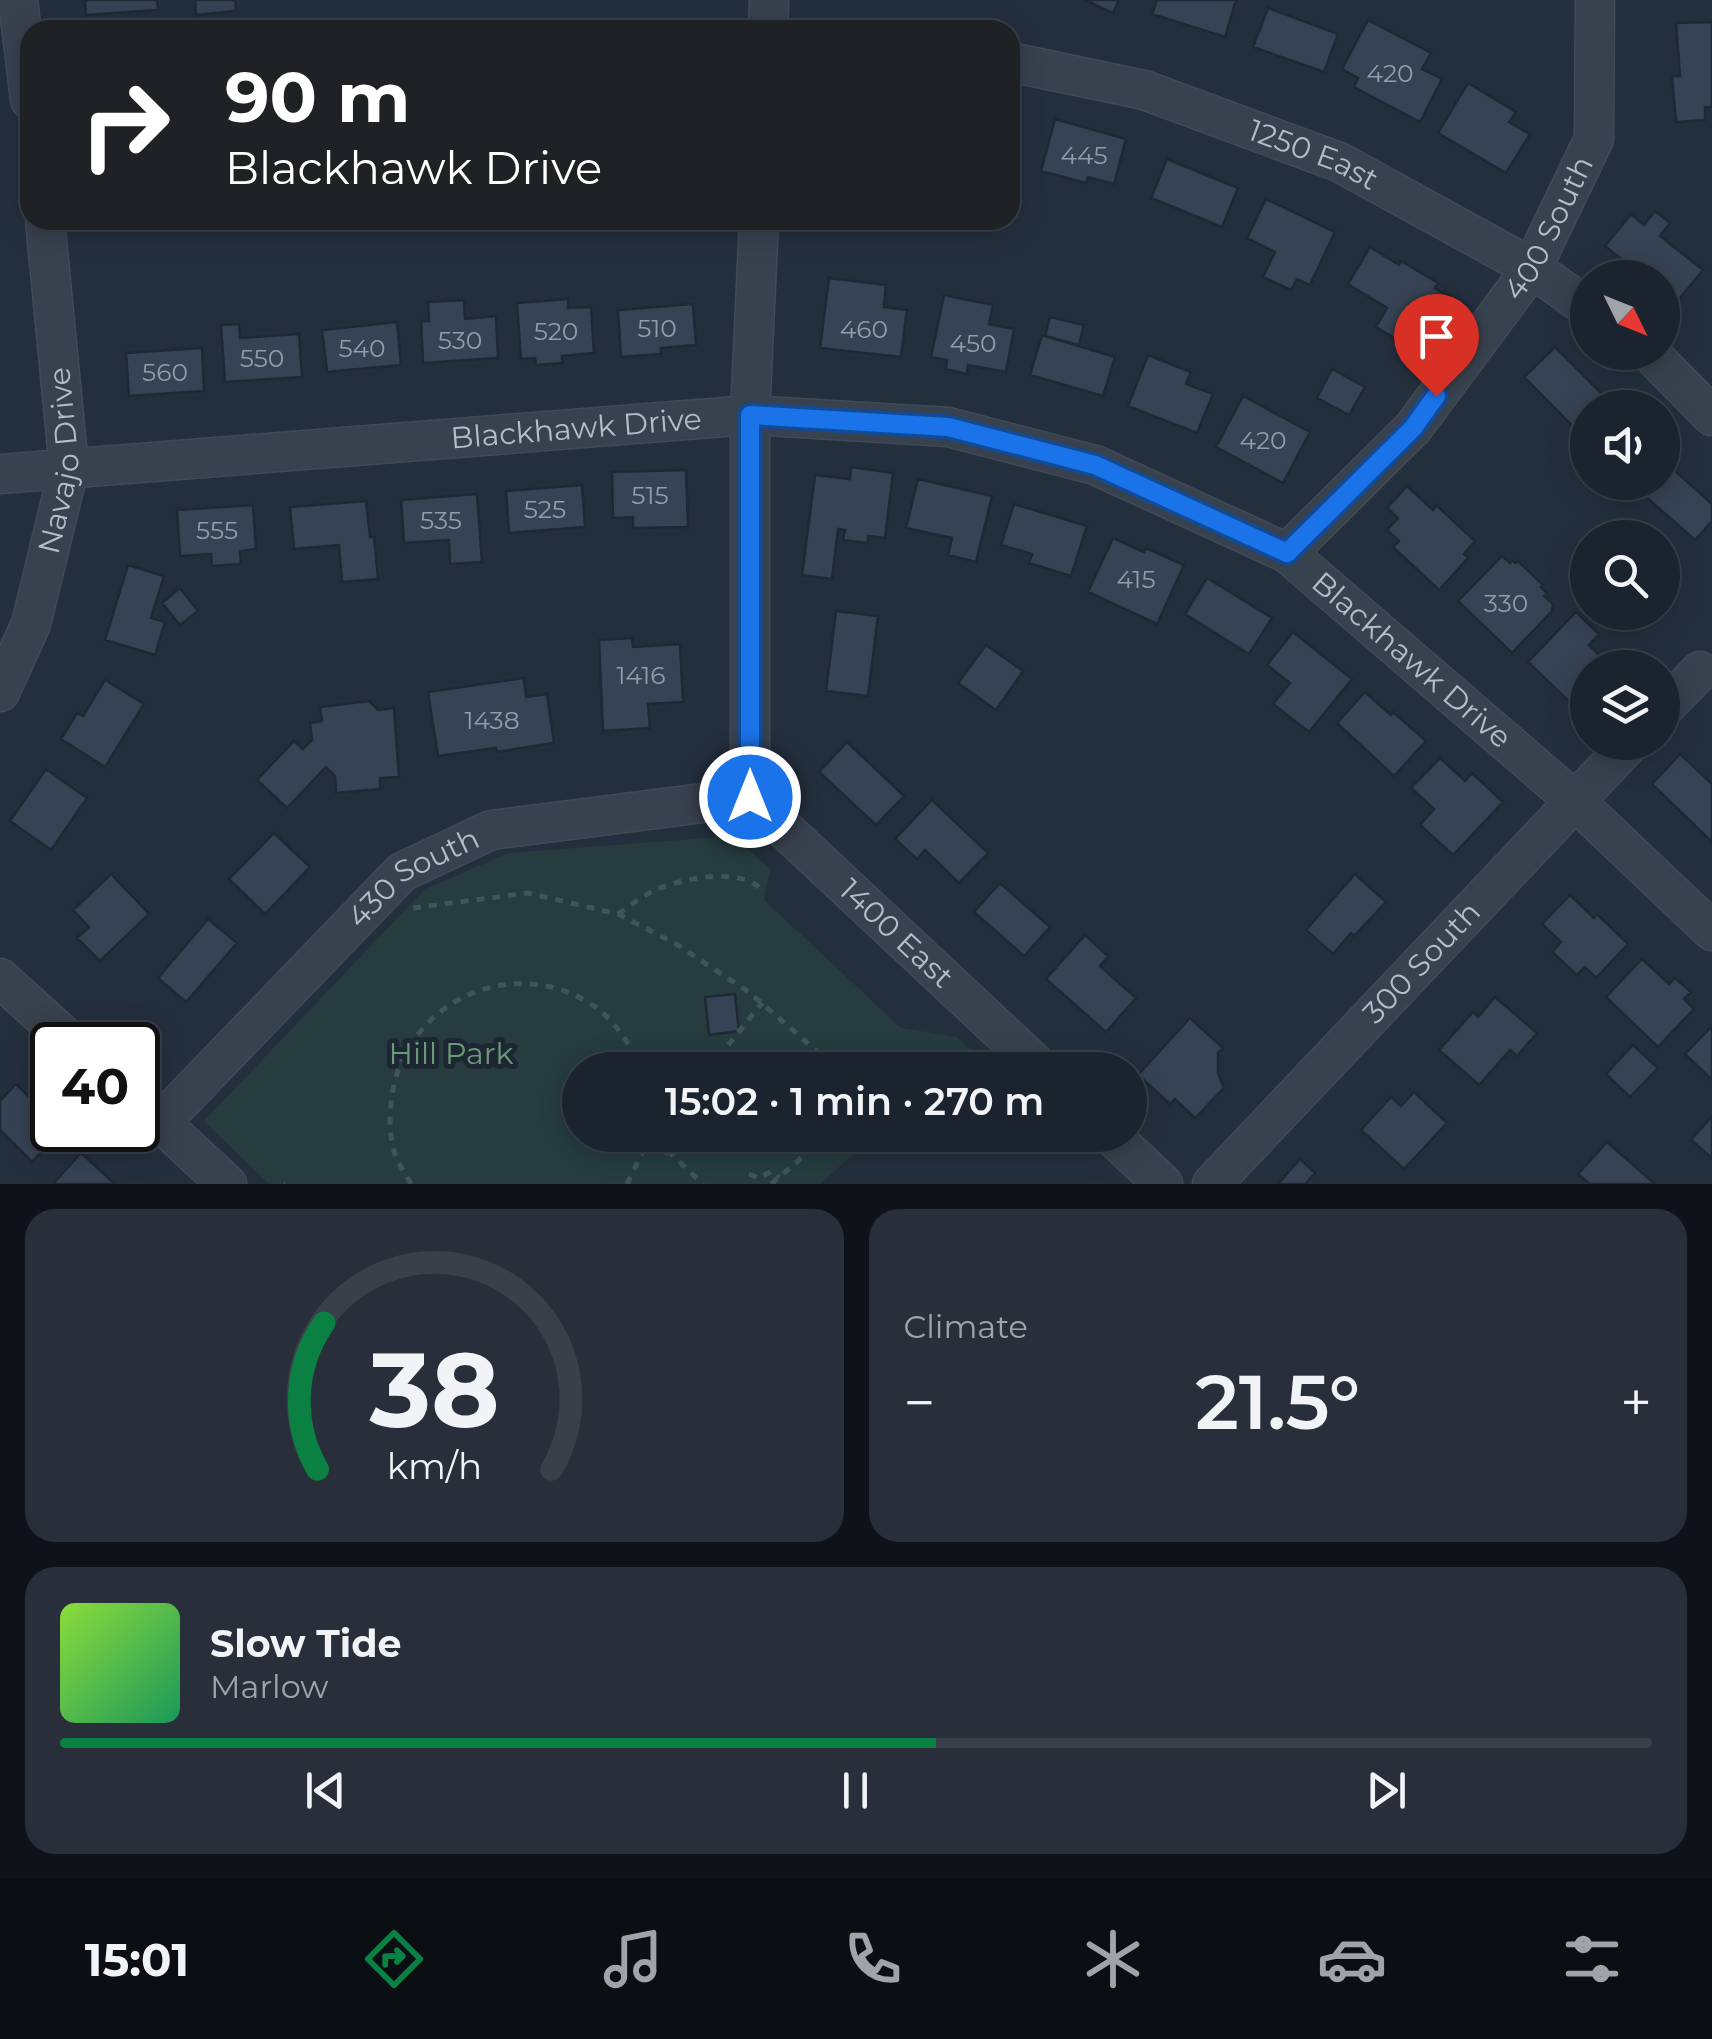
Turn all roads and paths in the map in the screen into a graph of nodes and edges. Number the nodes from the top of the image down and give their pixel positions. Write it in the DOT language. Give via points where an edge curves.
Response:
graph roads {
  1 [pos="1595,0"];
  2 [pos="1020,64"];
  3 [pos="45,230"];
  4 [pos="759,230"];
  5 [pos="1532,268"];
  6 [pos="1570,295"];
  7 [pos="1667,370"];
  8 [pos="750,415"];
  9 [pos="1712,416"];
  10 [pos="69,468"];
  11 [pos="0,474"];
  12 [pos="1287,553"];
  13 [pos="1700,670"];
  14 [pos="1680,691"];
  15 [pos="0,692"];
  16 [pos="1614,760"];
  17 [pos="750,797"];
  18 [pos="1575,801"];
  19 [pos="761,888"];
  20 [pos="406,910"];
  21 [pos="618,914"];
  22 [pos="1712,931"];
  23 [pos="0,978"];
  24 [pos="762,1003"];
  25 [pos="49,1022"];
  26 [pos="633,1052"];
  27 [pos="723,1052"];
  28 [pos="818,1052"];
  29 [pos="1023,1052"];
  30 [pos="160,1102"];
  31 [pos="160,1122"];
  32 [pos="643,1152"];
  33 [pos="664,1152"];
  34 [pos="806,1152"];
  35 [pos="1129,1152"];
  36 [pos="671,1154"];
  37 [pos="749,1174"];
  38 [pos="778,1178"];
  39 [pos="227,1184"];
  40 [pos="410,1184"];
  41 [pos="628,1184"];
  42 [pos="702,1184"];
  43 [pos="771,1184"];
  44 [pos="1163,1184"];
  45 [pos="1212,1184"];
  1 -- 5 [label="street, 400 South" via="1594,139"];
  2 -- 5 [label="street, 1250 East" via="1144,90 1339,162"];
  3 -- 10 [label="street, Navajo Drive"];
  4 -- 8 [label="street"];
  5 -- 6 [label="street, 1250 East"];
  5 -- 12 [label="street, 400 South" via="1413,428"];
  7 -- 9 [label="street"];
  8 -- 10 [label="street, Blackhawk Drive"];
  8 -- 12 [label="street, Blackhawk Drive" via="948,427 1095,465"];
  8 -- 17 [label="street"];
  10 -- 11 [label="street, Blackhawk Drive"];
  10 -- 15 [label="street, Navajo Drive" via="31,624"];
  12 -- 18 [label="street, Blackhawk Drive"];
  13 -- 14 [label="street"];
  16 -- 18 [label="street, 300 South"];
  17 -- 29 [label="street, 1400 East"];
  17 -- 30 [label="street, 430 South" via="490,830 402,872"];
  18 -- 22 [label="street, Blackhawk Drive"];
  18 -- 45 [label="street, 300 South"];
  19 -- 21 [label="path" via="728,875 692,880 658,888"];
  20 -- 21 [label="path" via="528,893"];
  21 -- 24 [label="path"];
  23 -- 25 [label="street"];
  24 -- 27 [label="path"];
  24 -- 28 [label="path"];
  26 -- 40 [label="path" via="592,1004 555,988 515,983 476,991 440,1010 412,1039 394,1076 389,1116 396,1156"];
  31 -- 39 [label="street"];
  32 -- 41 [label="path"];
  33 -- 36 [label="path"];
  34 -- 38 [label="path"];
  35 -- 44 [label="street"];
  36 -- 42 [label="path"];
  37 -- 38 [label="path" via="759,1178 772,1171"];
  38 -- 43 [label="path"];
}
